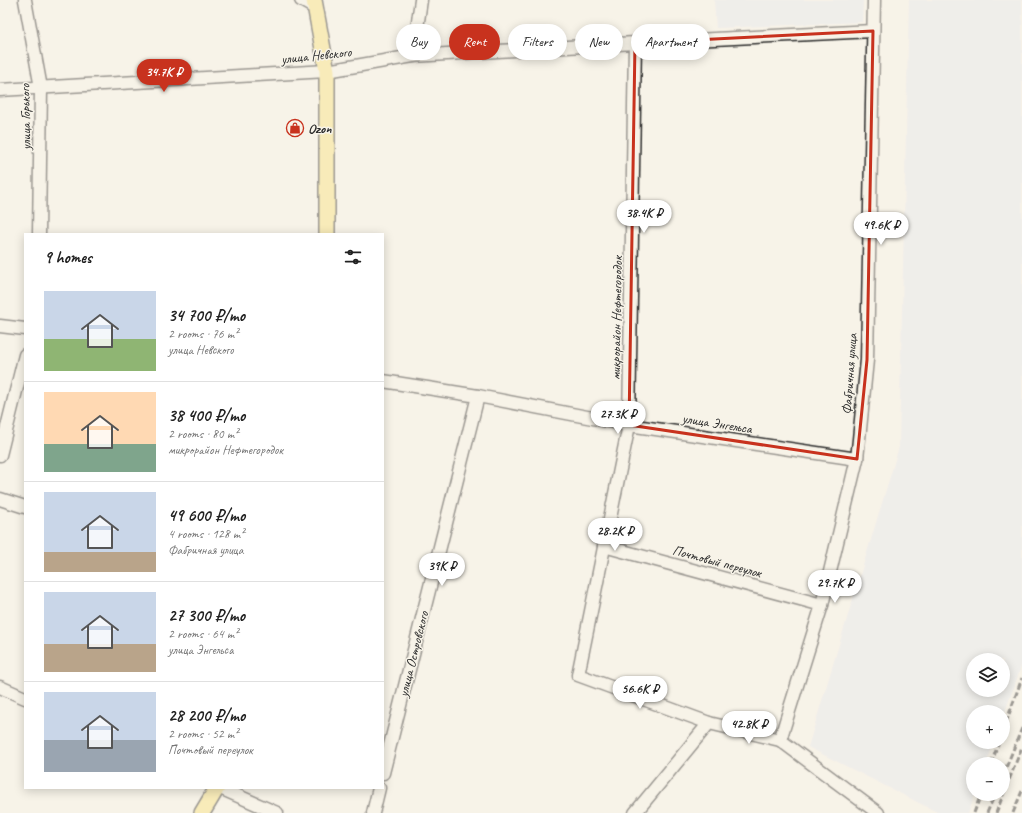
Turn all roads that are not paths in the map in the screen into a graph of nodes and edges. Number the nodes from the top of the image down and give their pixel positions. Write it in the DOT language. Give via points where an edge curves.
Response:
graph roads {
  1 [pos="25,0"];
  2 [pos="301,0"];
  3 [pos="421,0"];
  4 [pos="874,0"];
  5 [pos="314,4"];
  6 [pos="418,24"];
  7 [pos="873,31"];
  8 [pos="710,39"];
  9 [pos="631,43"];
  10 [pos="441,54"];
  11 [pos="396,59"];
  12 [pos="635,60"];
  13 [pos="327,71"];
  14 [pos="41,88"];
  15 [pos="0,90"];
  16 [pos="39,233"];
  17 [pos="327,233"];
  18 [pos="0,326"];
  19 [pos="24,329"];
  20 [pos="24,359"];
  21 [pos="384,381"];
  22 [pos="478,396"];
  23 [pos="629,425"];
  24 [pos="0,455"];
  25 [pos="857,459"];
  26 [pos="0,500"];
  27 [pos="24,507"];
  28 [pos="604,546"];
  29 [pos="822,605"];
  30 [pos="0,687"];
  31 [pos="24,698"];
  32 [pos="709,723"];
  33 [pos="780,740"];
  34 [pos="384,769"];
  35 [pos="218,789"];
  36 [pos="221,789"];
  37 [pos="379,789"];
  38 [pos="202,813"];
  39 [pos="277,813"];
  40 [pos="373,813"];
  41 [pos="635,813"];
  42 [pos="878,813"];
  1 -- 14 [label="street, улица Горького"];
  2 -- 5 [label="street"];
  3 -- 6 [label="street"];
  4 -- 7 [label="street, Фабричная улица"];
  5 -- 13 [label="main road"];
  7 -- 8 [label="street"];
  7 -- 25 [label="street, Фабричная улица" via="868,360"];
  9 -- 10 [label="street, улица Невского"];
  11 -- 13 [label="street, улица Невского"];
  12 -- 23 [label="street, микрорайон Нефтегородок"];
  13 -- 14 [label="street, улица Невского"];
  13 -- 17 [label="main road"];
  14 -- 15 [label="street, улица Невского"];
  14 -- 16 [label="street, улица Горького"];
  18 -- 19 [label="street"];
  20 -- 24 [label="street"];
  21 -- 22 [label="street, улица Энгельса"];
  22 -- 23 [label="street, улица Энгельса"];
  22 -- 34 [label="street, улица Островского"];
  23 -- 25 [label="street, улица Энгельса"];
  23 -- 28 [label="street, микрорайон Нефтегородок"];
  25 -- 29 [label="street, Фабричная улица"];
  26 -- 27 [label="street"];
  28 -- 29 [label="street, Почтовый переулок"];
  28 -- 32 [label="street, микрорайон Нефтегородок" via="578,675"];
  29 -- 33 [label="street, Фабричная улица"];
  30 -- 31 [label="street"];
  32 -- 33 [label="street"];
  32 -- 41 [label="street"];
  33 -- 42 [label="street"];
  35 -- 38 [label="main road"];
  36 -- 39 [label="street"];
  37 -- 40 [label="street"];
}
